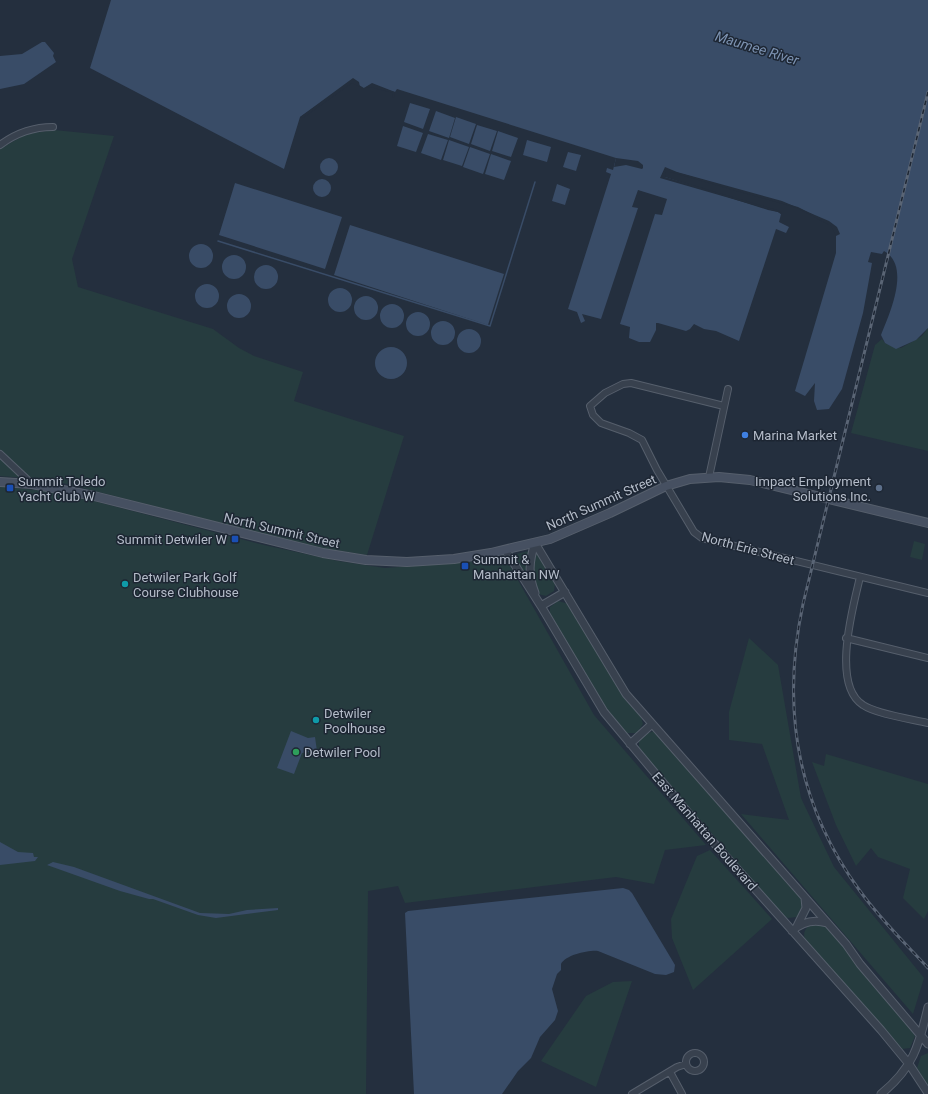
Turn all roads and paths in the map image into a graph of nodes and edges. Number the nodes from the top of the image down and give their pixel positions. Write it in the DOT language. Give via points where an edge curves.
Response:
graph roads {
  1 [pos="52,127"];
  2 [pos="0,145"];
  3 [pos="728,389"];
  4 [pos="724,406"];
  5 [pos="0,454"];
  6 [pos="709,477"];
  7 [pos="0,482"];
  8 [pos="32,484"];
  9 [pos="666,486"];
  10 [pos="928,523"];
  11 [pos="535,543"];
  12 [pos="506,551"];
  13 [pos="860,576"];
  14 [pos="564,592"];
  15 [pos="928,593"];
  16 [pos="541,606"];
  17 [pos="846,638"];
  18 [pos="928,658"];
  19 [pos="928,723"];
  20 [pos="652,724"];
  21 [pos="630,744"];
  22 [pos="805,898"];
  23 [pos="828,924"];
  24 [pos="795,928"];
  25 [pos="928,1007"];
  26 [pos="922,1034"];
  27 [pos="928,1044"];
  28 [pos="686,1064"];
  29 [pos="909,1064"];
  30 [pos="670,1072"];
  31 [pos="928,1093"];
  32 [pos="632,1094"];
  33 [pos="682,1094"];
  34 [pos="881,1094"];
  1 -- 2 [label="street" via="31,129"];
  3 -- 4 [label="street"];
  4 -- 6 [label="street"];
  4 -- 9 [label="street, North Erie Street" via="630,383 605,393 590,406 590,411 597,420 606,426 630,433 642,440"];
  5 -- 8 [label="street"];
  6 -- 9 [label="main road, North Summit Street"];
  6 -- 10 [label="main road, North Summit Street" via="750,480"];
  7 -- 8 [label="main road, North Summit Street"];
  8 -- 12 [label="main road, North Summit Street" via="94,496 276,543 350,558 432,561"];
  9 -- 11 [label="main road, North Summit Street" via="578,528"];
  9 -- 13 [label="street, North Erie Street" via="694,532 702,538"];
  11 -- 12 [label="main road, North Summit Street"];
  11 -- 14 [label="street"];
  11 -- 16 [label="street" via="529,568 531,583"];
  12 -- 16 [label="street, East Manhattan Boulevard"];
  13 -- 15 [label="street, North Erie Street"];
  13 -- 17 [label="street"];
  14 -- 16 [label="street"];
  14 -- 20 [label="street" via="623,690"];
  16 -- 21 [label="street, East Manhattan Boulevard" via="604,712"];
  17 -- 18 [label="street"];
  17 -- 19 [label="street" via="848,680 857,701 870,709"];
  20 -- 21 [label="street"];
  20 -- 22 [label="street"];
  21 -- 24 [label="street, East Manhattan Boulevard"];
  22 -- 23 [label="street"];
  22 -- 24 [label="street" via="806,908"];
  23 -- 24 [label="street" via="818,920"];
  23 -- 26 [label="street"];
  24 -- 29 [label="street, East Manhattan Boulevard"];
  25 -- 26 [label="street"];
  26 -- 27 [label="street"];
  26 -- 29 [label="street"];
  28 -- 30 [label="street"];
  29 -- 31 [label="street, East Manhattan Boulevard"];
  29 -- 34 [label="street" via="898,1079"];
  30 -- 32 [label="street"];
  30 -- 33 [label="street"];
}
